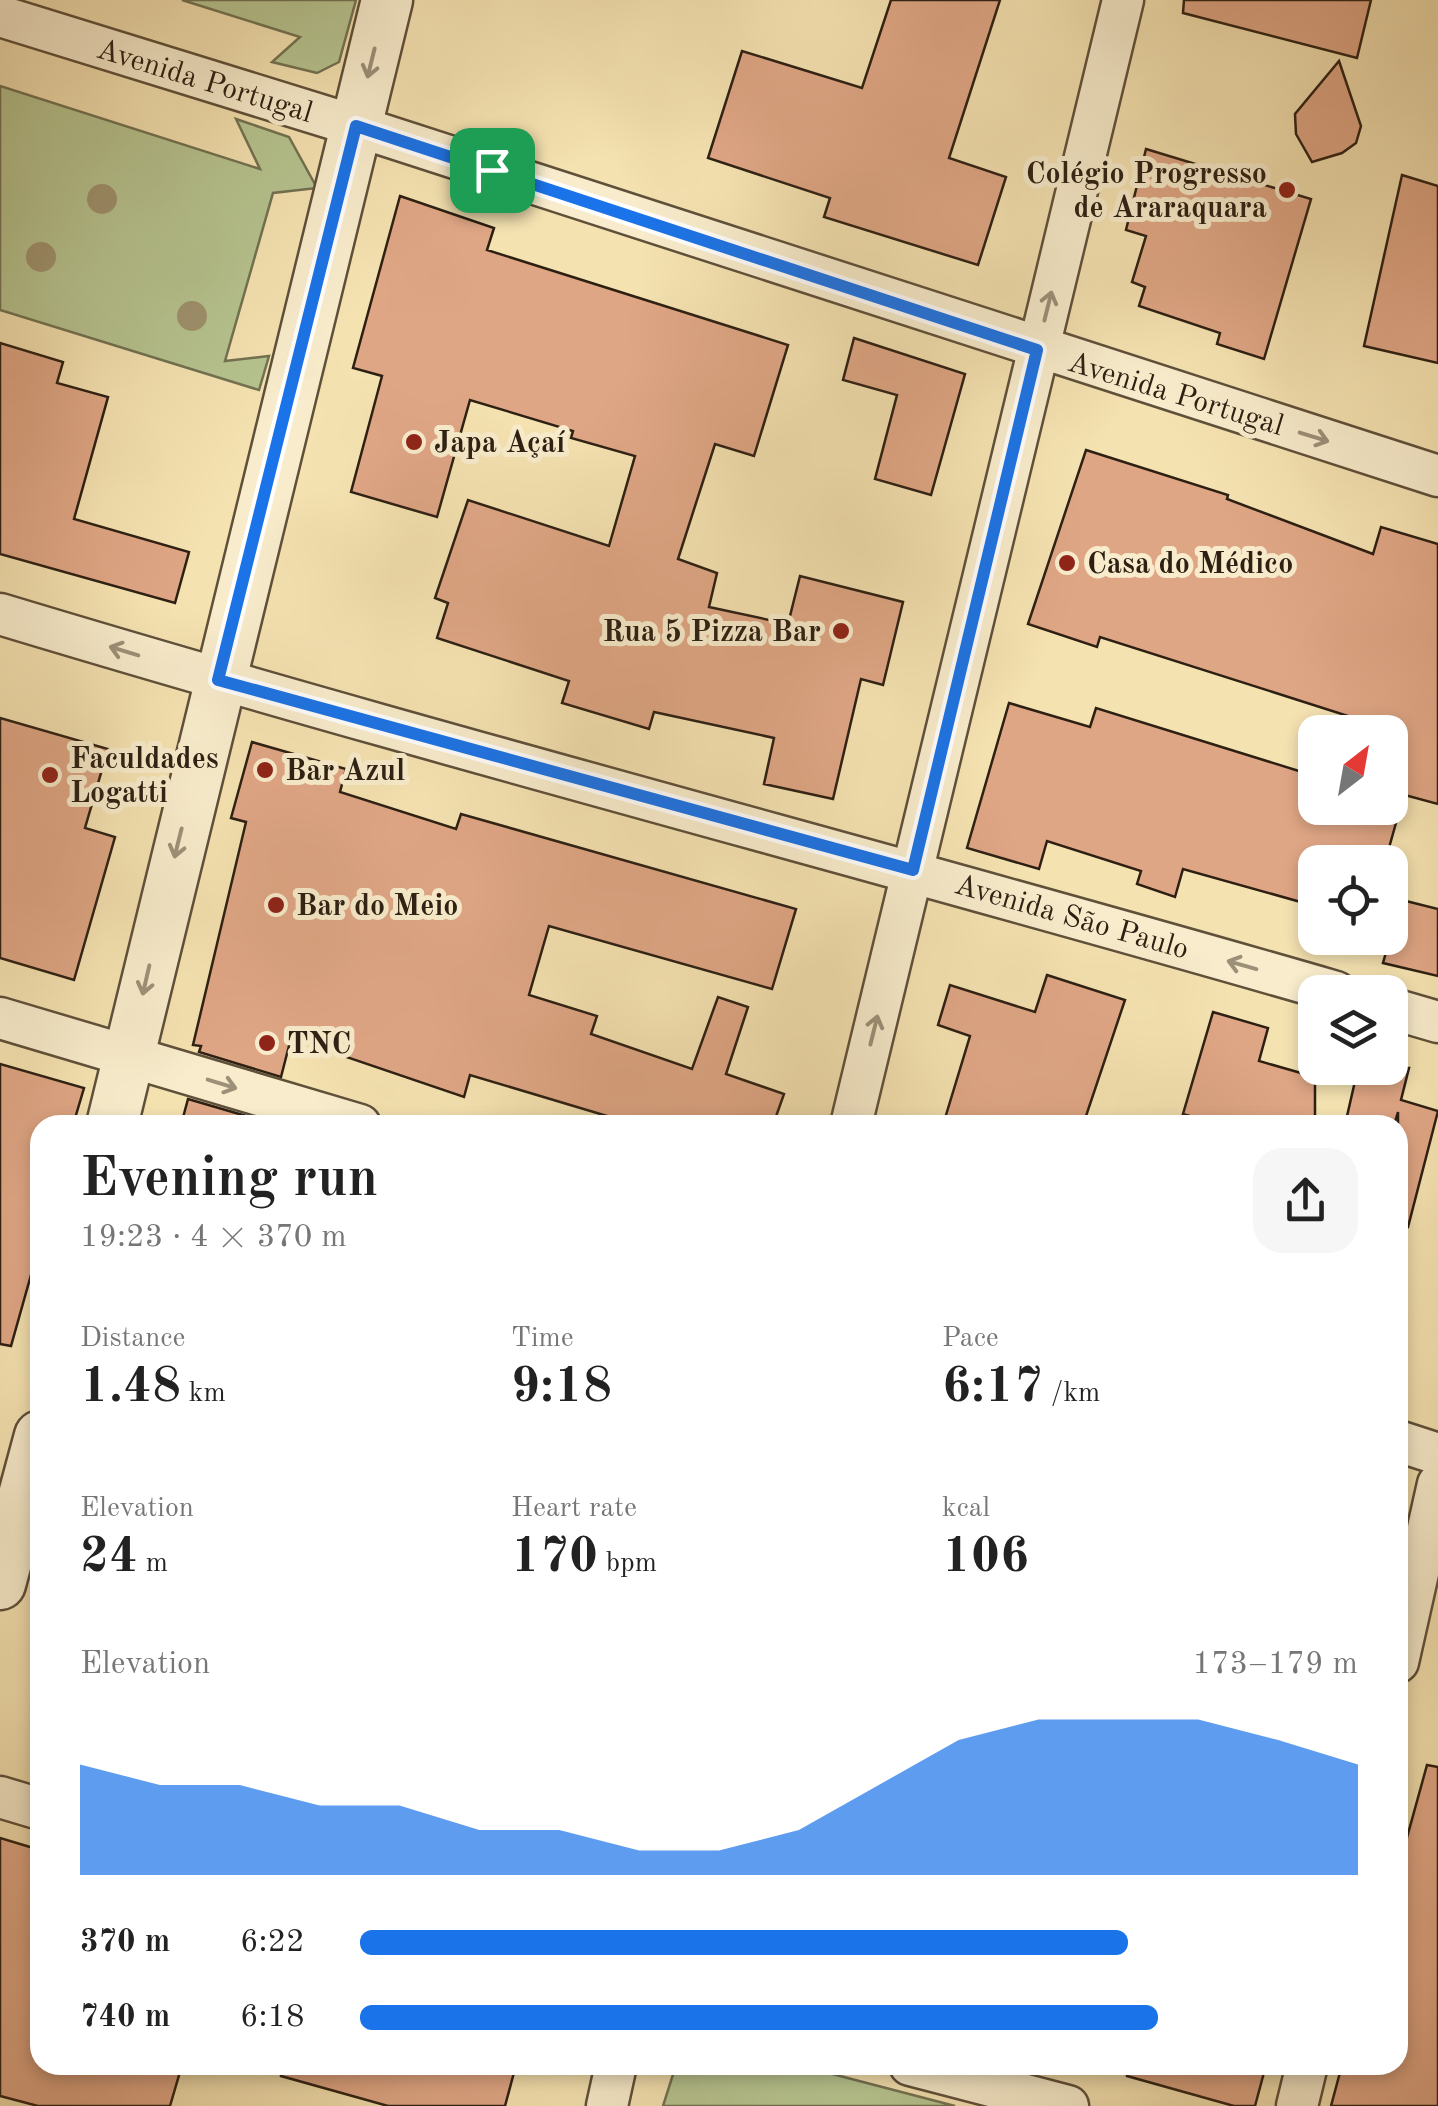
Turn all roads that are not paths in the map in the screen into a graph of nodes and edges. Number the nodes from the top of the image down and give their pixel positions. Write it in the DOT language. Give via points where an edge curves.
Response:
graph roads {
  1 [pos="387,0"];
  2 [pos="1123,0"];
  3 [pos="0,16"];
  4 [pos="356,126"];
  5 [pos="1037,350"];
  6 [pos="1438,476"];
  7 [pos="0,614"];
  8 [pos="218,680"];
  9 [pos="913,870"];
  10 [pos="1298,981"];
  11 [pos="1408,1013"];
  12 [pos="0,1018"];
  13 [pos="1438,1022"];
  14 [pos="128,1056"];
  15 [pos="114,1115"];
  16 [pos="326,1115"];
  17 [pos="853,1115"];
  18 [pos="1408,1445"];
  19 [pos="1438,1454"];
  20 [pos="30,1473"];
  21 [pos="1438,1484"];
  22 [pos="0,1584"];
  23 [pos="1408,1618"];
  24 [pos="0,1797"];
  25 [pos="30,1806"];
  26 [pos="614,2075"];
  27 [pos="949,2075"];
  28 [pos="1305,2075"];
  29 [pos="607,2106"];
  30 [pos="1068,2106"];
  31 [pos="1298,2106"];
  1 -- 4 [label="street, one-way"];
  5 -- 2 [label="street, one-way"];
  3 -- 4 [label="street, Avenida Portugal"];
  4 -- 5 [label="street, Avenida Portugal"];
  4 -- 8 [label="street"];
  5 -- 6 [label="street, Avenida Portugal, one-way"];
  5 -- 9 [label="street"];
  8 -- 7 [label="street, Avenida São Paulo, one-way"];
  8 -- 9 [label="street, Avenida São Paulo"];
  8 -- 14 [label="street, one-way"];
  10 -- 9 [label="street, Avenida São Paulo, one-way"];
  17 -- 9 [label="street, one-way"];
  11 -- 13 [label="street"];
  12 -- 14 [label="street"];
  14 -- 15 [label="street"];
  14 -- 16 [label="street, one-way"];
  18 -- 19 [label="street"];
  20 -- 22 [label="street"];
  21 -- 23 [label="street"];
  24 -- 25 [label="street"];
  26 -- 29 [label="street"];
  27 -- 30 [label="street"];
  28 -- 31 [label="street"];
}
